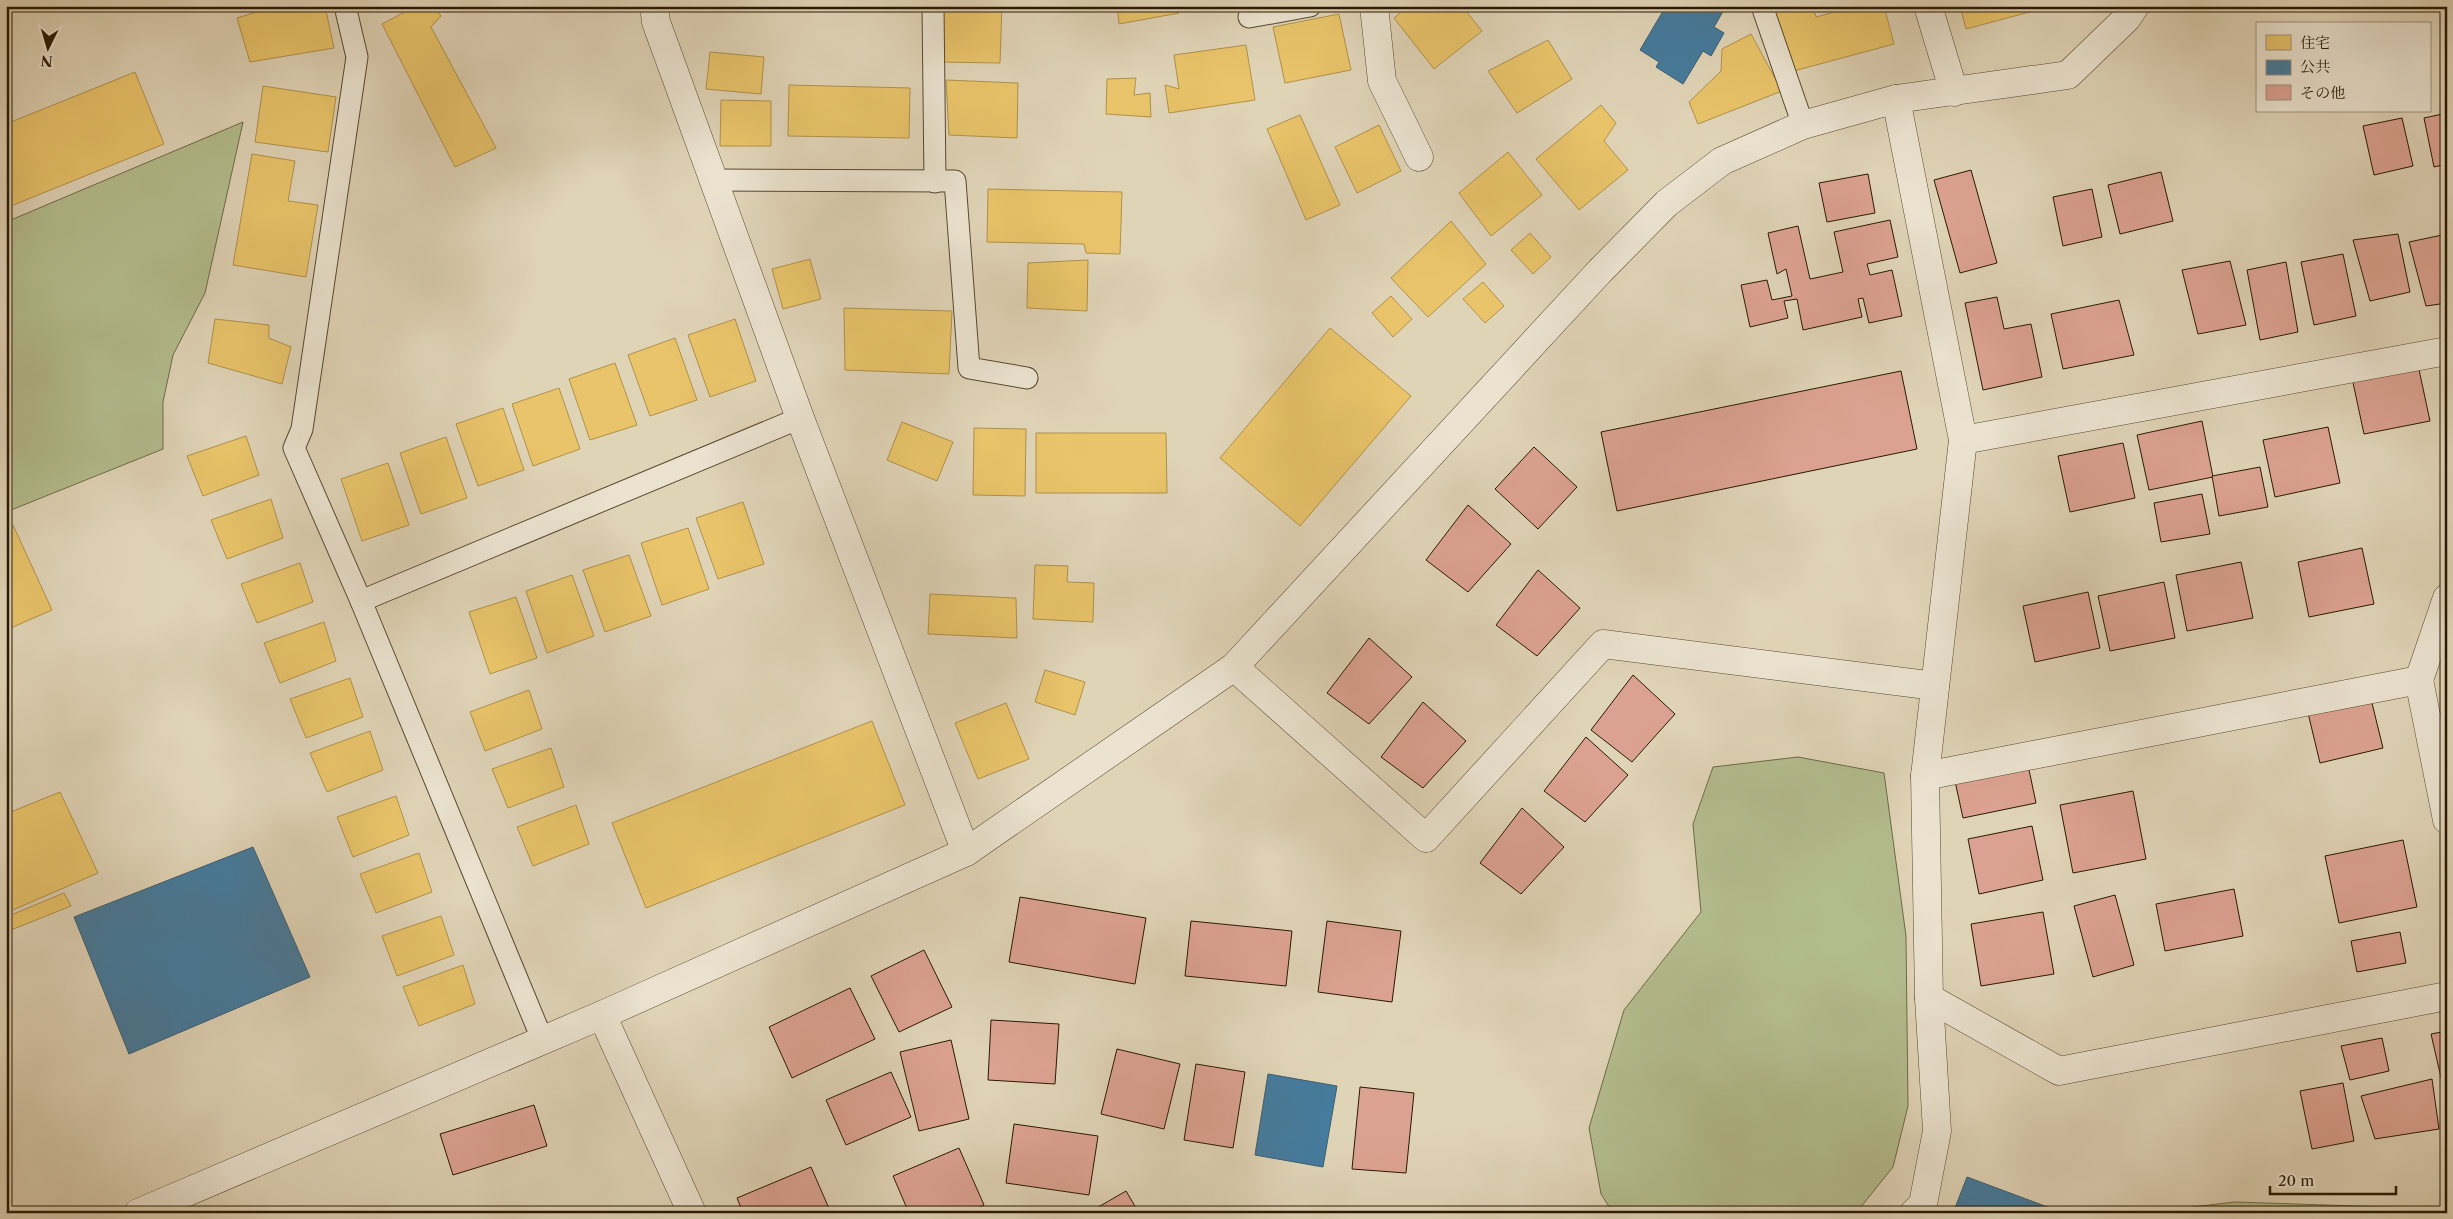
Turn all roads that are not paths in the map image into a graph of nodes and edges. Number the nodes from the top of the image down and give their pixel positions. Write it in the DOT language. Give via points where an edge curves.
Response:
graph roads {
  1 [pos="345,6"];
  2 [pos="654,6"];
  3 [pos="933,6"];
  4 [pos="1310,6"];
  5 [pos="1374,6"];
  6 [pos="1762,6"];
  7 [pos="1928,6"];
  8 [pos="2135,6"];
  9 [pos="1249,17"];
  10 [pos="1954,92"];
  11 [pos="1896,99"];
  12 [pos="1803,125"];
  13 [pos="1420,157"];
  14 [pos="712,180"];
  15 [pos="934,182"];
  16 [pos="2447,351"];
  17 [pos="1027,378"];
  18 [pos="800,418"];
  19 [pos="1963,440"];
  20 [pos="2447,598"];
  21 [pos="361,601"];
  22 [pos="1234,667"];
  23 [pos="2419,680"];
  24 [pos="1935,686"];
  25 [pos="1925,776"];
  26 [pos="2447,820"];
  27 [pos="966,852"];
  28 [pos="2447,996"];
  29 [pos="1929,998"];
  30 [pos="602,1015"];
  31 [pos="542,1040"];
  32 [pos="138,1213"];
  33 [pos="692,1213"];
  34 [pos="1914,1213"];
  1 -- 21 [label="lane" via="357,57 302,428 294,448"];
  2 -- 14 [label="street" via="656,22"];
  3 -- 15 [label="lane"];
  4 -- 9 [label="lane"];
  5 -- 13 [label="street" via="1382,81"];
  6 -- 12 [label="lane"];
  7 -- 10 [label="street"];
  8 -- 10 [label="street" via="2127,18 2068,75"];
  10 -- 11 [label="street"];
  11 -- 12 [label="street"];
  11 -- 19 [label="street"];
  12 -- 22 [label="street" via="1722,161 1667,203 1600,271"];
  14 -- 15 [label="lane"];
  14 -- 18 [label="street"];
  15 -- 17 [label="lane" via="955,181 969,368"];
  16 -- 19 [label="street"];
  18 -- 21 [label="lane"];
  18 -- 27 [label="street"];
  19 -- 24 [label="street"];
  20 -- 23 [label="street"];
  21 -- 31 [label="lane"];
  22 -- 24 [label="street" via="1426,838 1603,644"];
  22 -- 27 [label="street"];
  23 -- 25 [label="street"];
  23 -- 26 [label="street"];
  24 -- 25 [label="street"];
  25 -- 29 [label="street"];
  27 -- 30 [label="street"];
  28 -- 29 [label="street" via="2059,1071"];
  29 -- 34 [label="street" via="1937,1131 1923,1204"];
  30 -- 31 [label="street"];
  30 -- 33 [label="street"];
  31 -- 32 [label="street"];
}
